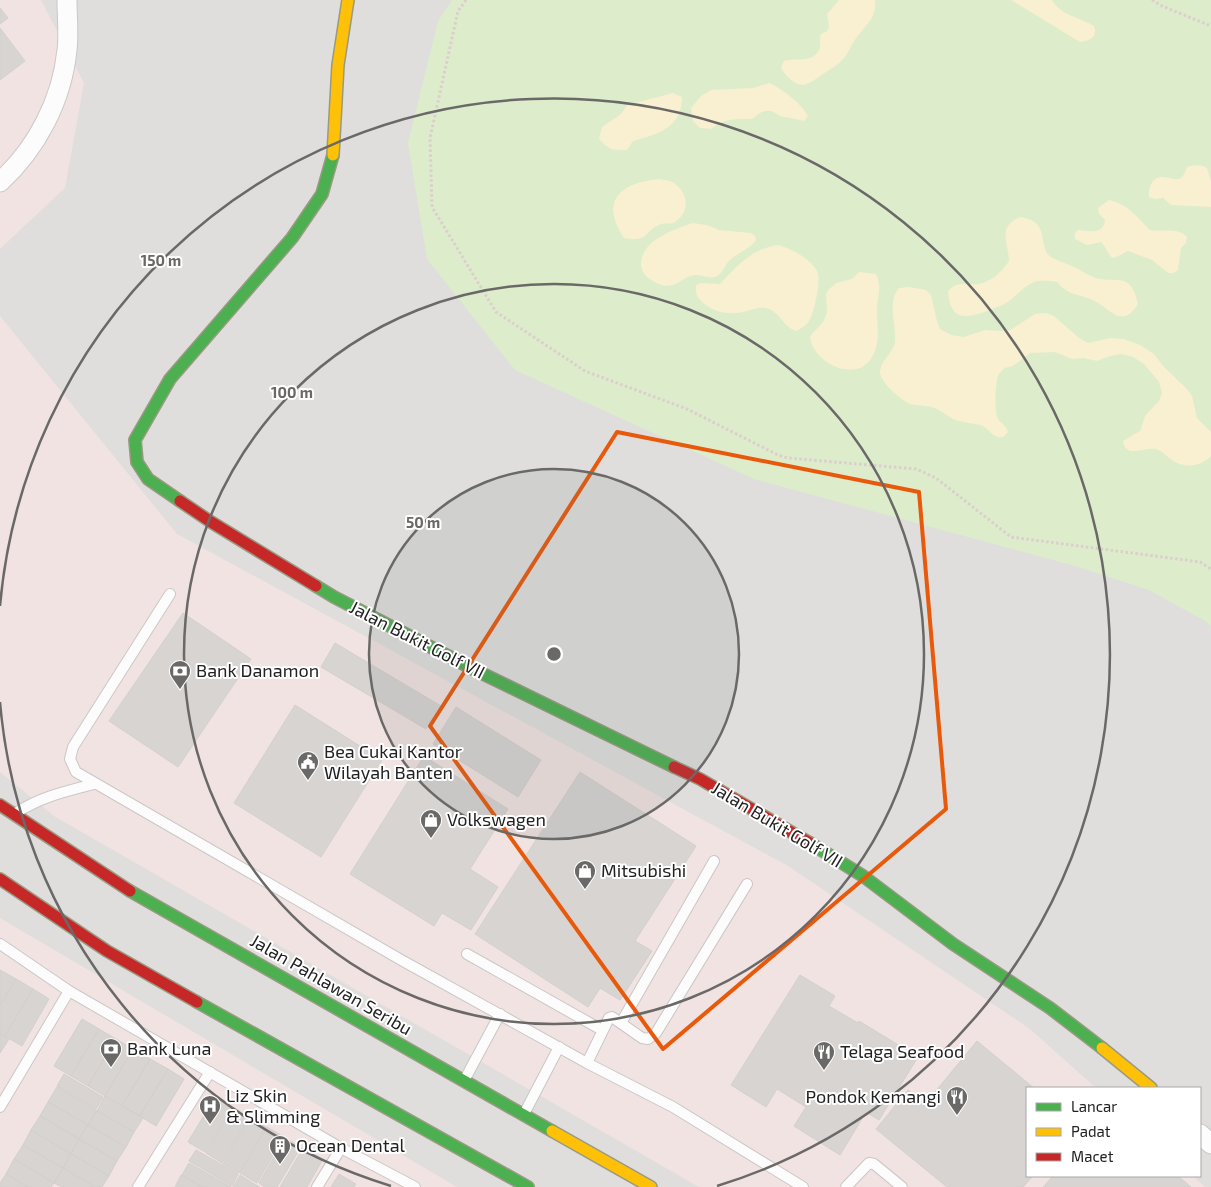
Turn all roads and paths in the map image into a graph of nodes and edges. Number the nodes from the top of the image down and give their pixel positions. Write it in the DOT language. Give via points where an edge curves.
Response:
graph roads {
  1 [pos="67,0"];
  2 [pos="348,0"];
  3 [pos="466,0"];
  4 [pos="1152,0"];
  5 [pos="1211,26"];
  6 [pos="0,182"];
  7 [pos="1211,569"];
  8 [pos="170,594"];
  9 [pos="94,784"];
  10 [pos="0,805"];
  11 [pos="14,814"];
  12 [pos="714,861"];
  13 [pos="0,879"];
  14 [pos="747,884"];
  15 [pos="0,944"];
  16 [pos="466,954"];
  17 [pos="69,991"];
  18 [pos="500,1014"];
  19 [pos="621,1023"];
  20 [pos="602,1030"];
  21 [pos="559,1047"];
  22 [pos="588,1063"];
  23 [pos="210,1072"];
  24 [pos="464,1080"];
  25 [pos="1150,1087"];
  26 [pos="0,1107"];
  27 [pos="524,1114"];
  28 [pos="1201,1135"];
  29 [pos="1211,1144"];
  30 [pos="341,1148"];
  31 [pos="510,1183"];
  32 [pos="138,1187"];
  33 [pos="317,1187"];
  34 [pos="415,1187"];
  35 [pos="528,1187"];
  36 [pos="651,1187"];
  37 [pos="803,1187"];
  38 [pos="846,1187"];
  39 [pos="902,1187"];
  1 -- 6 [label="street" via="67,50 59,93 39,134"];
  2 -- 25 [label="street, Jalan Bukit Golf VII" via="338,65 333,159 322,194 292,238 165,386 135,440 137,462 148,480 334,597 474,670 700,779 784,827 863,876 953,944 1050,1008"];
  3 -- 7 [label="path" via="458,11 430,138 432,208 496,312 585,371 687,409 778,455 916,469 936,478 1011,537 1200,562"];
  4 -- 5 [label="path"];
  8 -- 9 [label="lane" via="73,747 70,759 76,772"];
  9 -- 11 [label="lane" via="59,792 28,804"];
  9 -- 18 [label="lane"];
  10 -- 11 [label="street, Jalan Pahlawan Seribu"];
  11 -- 24 [label="street, Jalan Pahlawan Seribu" via="131,892"];
  12 -- 19 [label="lane"];
  13 -- 31 [label="street" via="107,951"];
  14 -- 19 [label="lane" via="656,1033 648,1039 642,1038"];
  15 -- 17 [label="lane"];
  16 -- 20 [label="lane"];
  17 -- 23 [label="lane"];
  17 -- 26 [label="lane"];
  18 -- 21 [label="lane"];
  18 -- 24 [label="lane"];
  19 -- 20 [label="lane" via="609,1018"];
  20 -- 22 [label="lane"];
  21 -- 22 [label="lane"];
  21 -- 27 [label="lane"];
  22 -- 37 [label="lane" via="673,1107"];
  23 -- 30 [label="lane"];
  23 -- 32 [label="lane"];
  24 -- 27 [label="street, Jalan Pahlawan Seribu"];
  27 -- 36 [label="street, Jalan Pahlawan Seribu"];
  28 -- 29 [label="street"];
  30 -- 33 [label="lane"];
  30 -- 34 [label="lane"];
  31 -- 35 [label="street"];
  38 -- 39 [label="lane" via="869,1163"];
}
